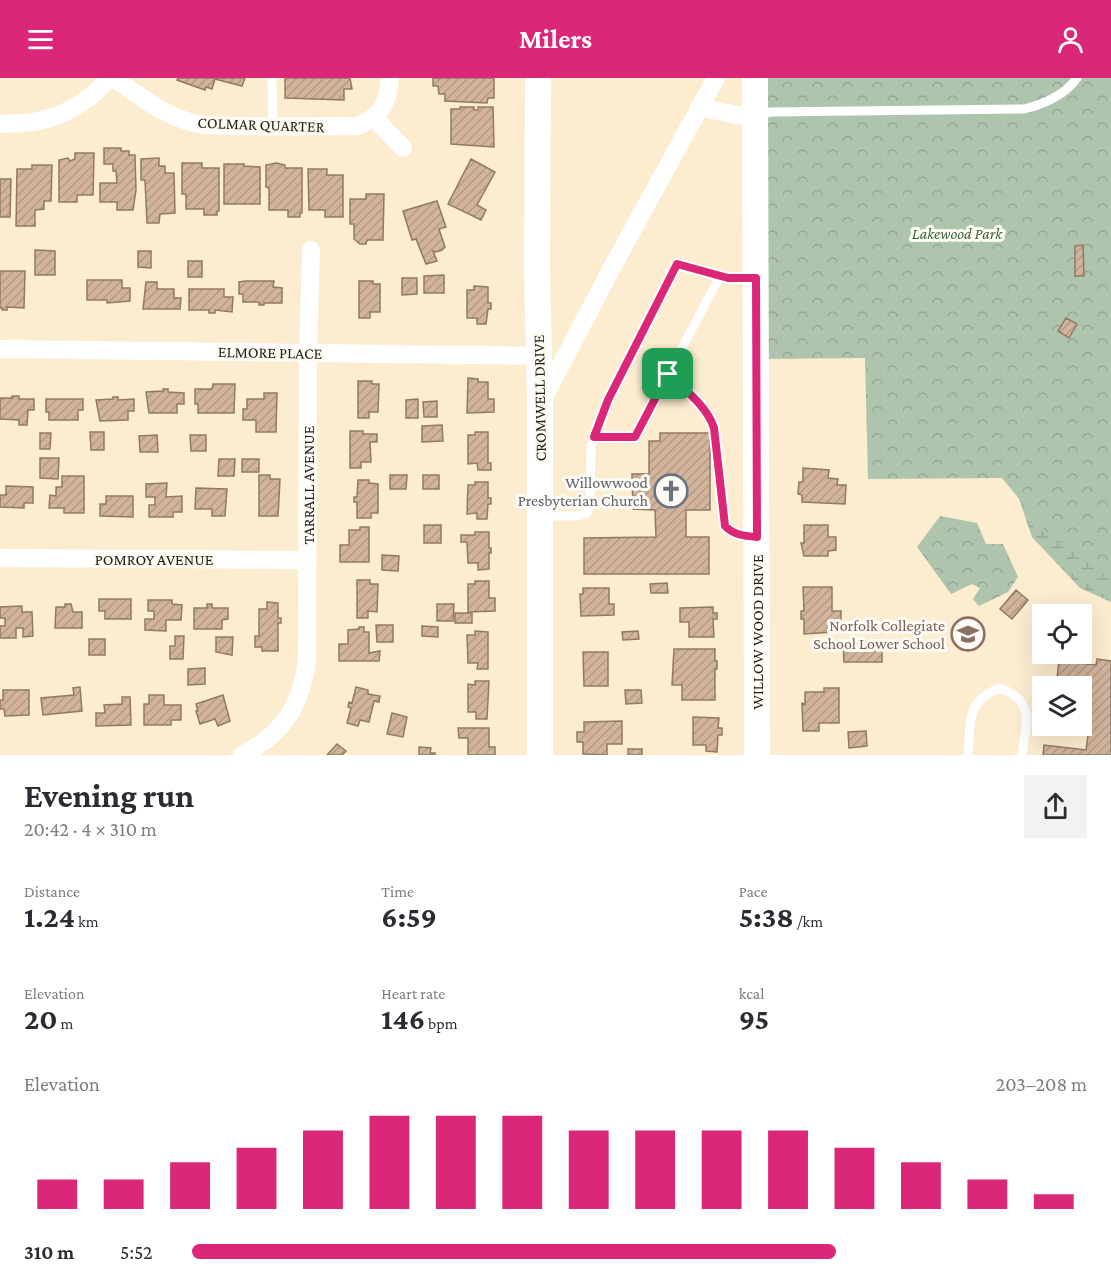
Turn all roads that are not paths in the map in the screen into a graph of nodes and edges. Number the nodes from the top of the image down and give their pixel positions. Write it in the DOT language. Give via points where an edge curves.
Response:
graph roads {
  1 [pos="109,78"];
  2 [pos="114,78"];
  3 [pos="272,78"];
  4 [pos="390,78"];
  5 [pos="538,78"];
  6 [pos="716,78"];
  7 [pos="755,78"];
  8 [pos="1077,78"];
  9 [pos="699,107"];
  10 [pos="755,115"];
  11 [pos="374,118"];
  12 [pos="0,124"];
  13 [pos="273,127"];
  14 [pos="403,148"];
  15 [pos="311,250"];
  16 [pos="720,276"];
  17 [pos="756,278"];
  18 [pos="0,349"];
  19 [pos="308,352"];
  20 [pos="539,356"];
  21 [pos="668,374"];
  22 [pos="540,404"];
  23 [pos="594,437"];
  24 [pos="540,516"];
  25 [pos="757,537"];
  26 [pos="0,558"];
  27 [pos="307,560"];
  28 [pos="242,755"];
  29 [pos="540,755"];
  30 [pos="757,755"];
  31 [pos="968,755"];
  32 [pos="1022,755"];
  1 -- 12 [label="street" via="96,93 48,118"];
  2 -- 13 [label="street, COLMAR QUARTER" via="141,98 192,123"];
  3 -- 13 [label="lane"];
  4 -- 11 [label="street" via="384,107"];
  5 -- 20 [label="street, CROMWELL DRIVE"];
  6 -- 9 [label="street"];
  7 -- 10 [label="street, WILLOW WOOD DRIVE"];
  8 -- 10 [label="lane" via="1058,96 1024,109"];
  9 -- 10 [label="street"];
  9 -- 22 [label="street"];
  10 -- 17 [label="street, WILLOW WOOD DRIVE"];
  11 -- 13 [label="street, COLMAR QUARTER" via="358,126"];
  11 -- 14 [label="street"];
  15 -- 19 [label="street, TARRALL AVENUE"];
  16 -- 17 [label="lane"];
  16 -- 21 [label="lane"];
  16 -- 23 [label="lane" via="677,264 608,400"];
  17 -- 25 [label="street, WILLOW WOOD DRIVE"];
  18 -- 19 [label="street, ELMORE PLACE"];
  19 -- 20 [label="street, ELMORE PLACE"];
  19 -- 27 [label="street, TARRALL AVENUE"];
  20 -- 22 [label="street, CROMWELL DRIVE"];
  21 -- 23 [label="lane" via="635,437"];
  21 -- 25 [label="lane" via="711,419 725,526 731,532"];
  22 -- 24 [label="street, CROMWELL DRIVE"];
  23 -- 24 [label="lane" via="587,513"];
  24 -- 29 [label="street, CROMWELL DRIVE"];
  25 -- 30 [label="street, WILLOW WOOD DRIVE"];
  26 -- 27 [label="street, POMROY AVENUE"];
  27 -- 28 [label="street, TARRALL AVENUE" via="304,681 289,717 258,747"];
  31 -- 32 [label="lane" via="975,704 984,693 1000,688 1015,693 1024,706"];
}
